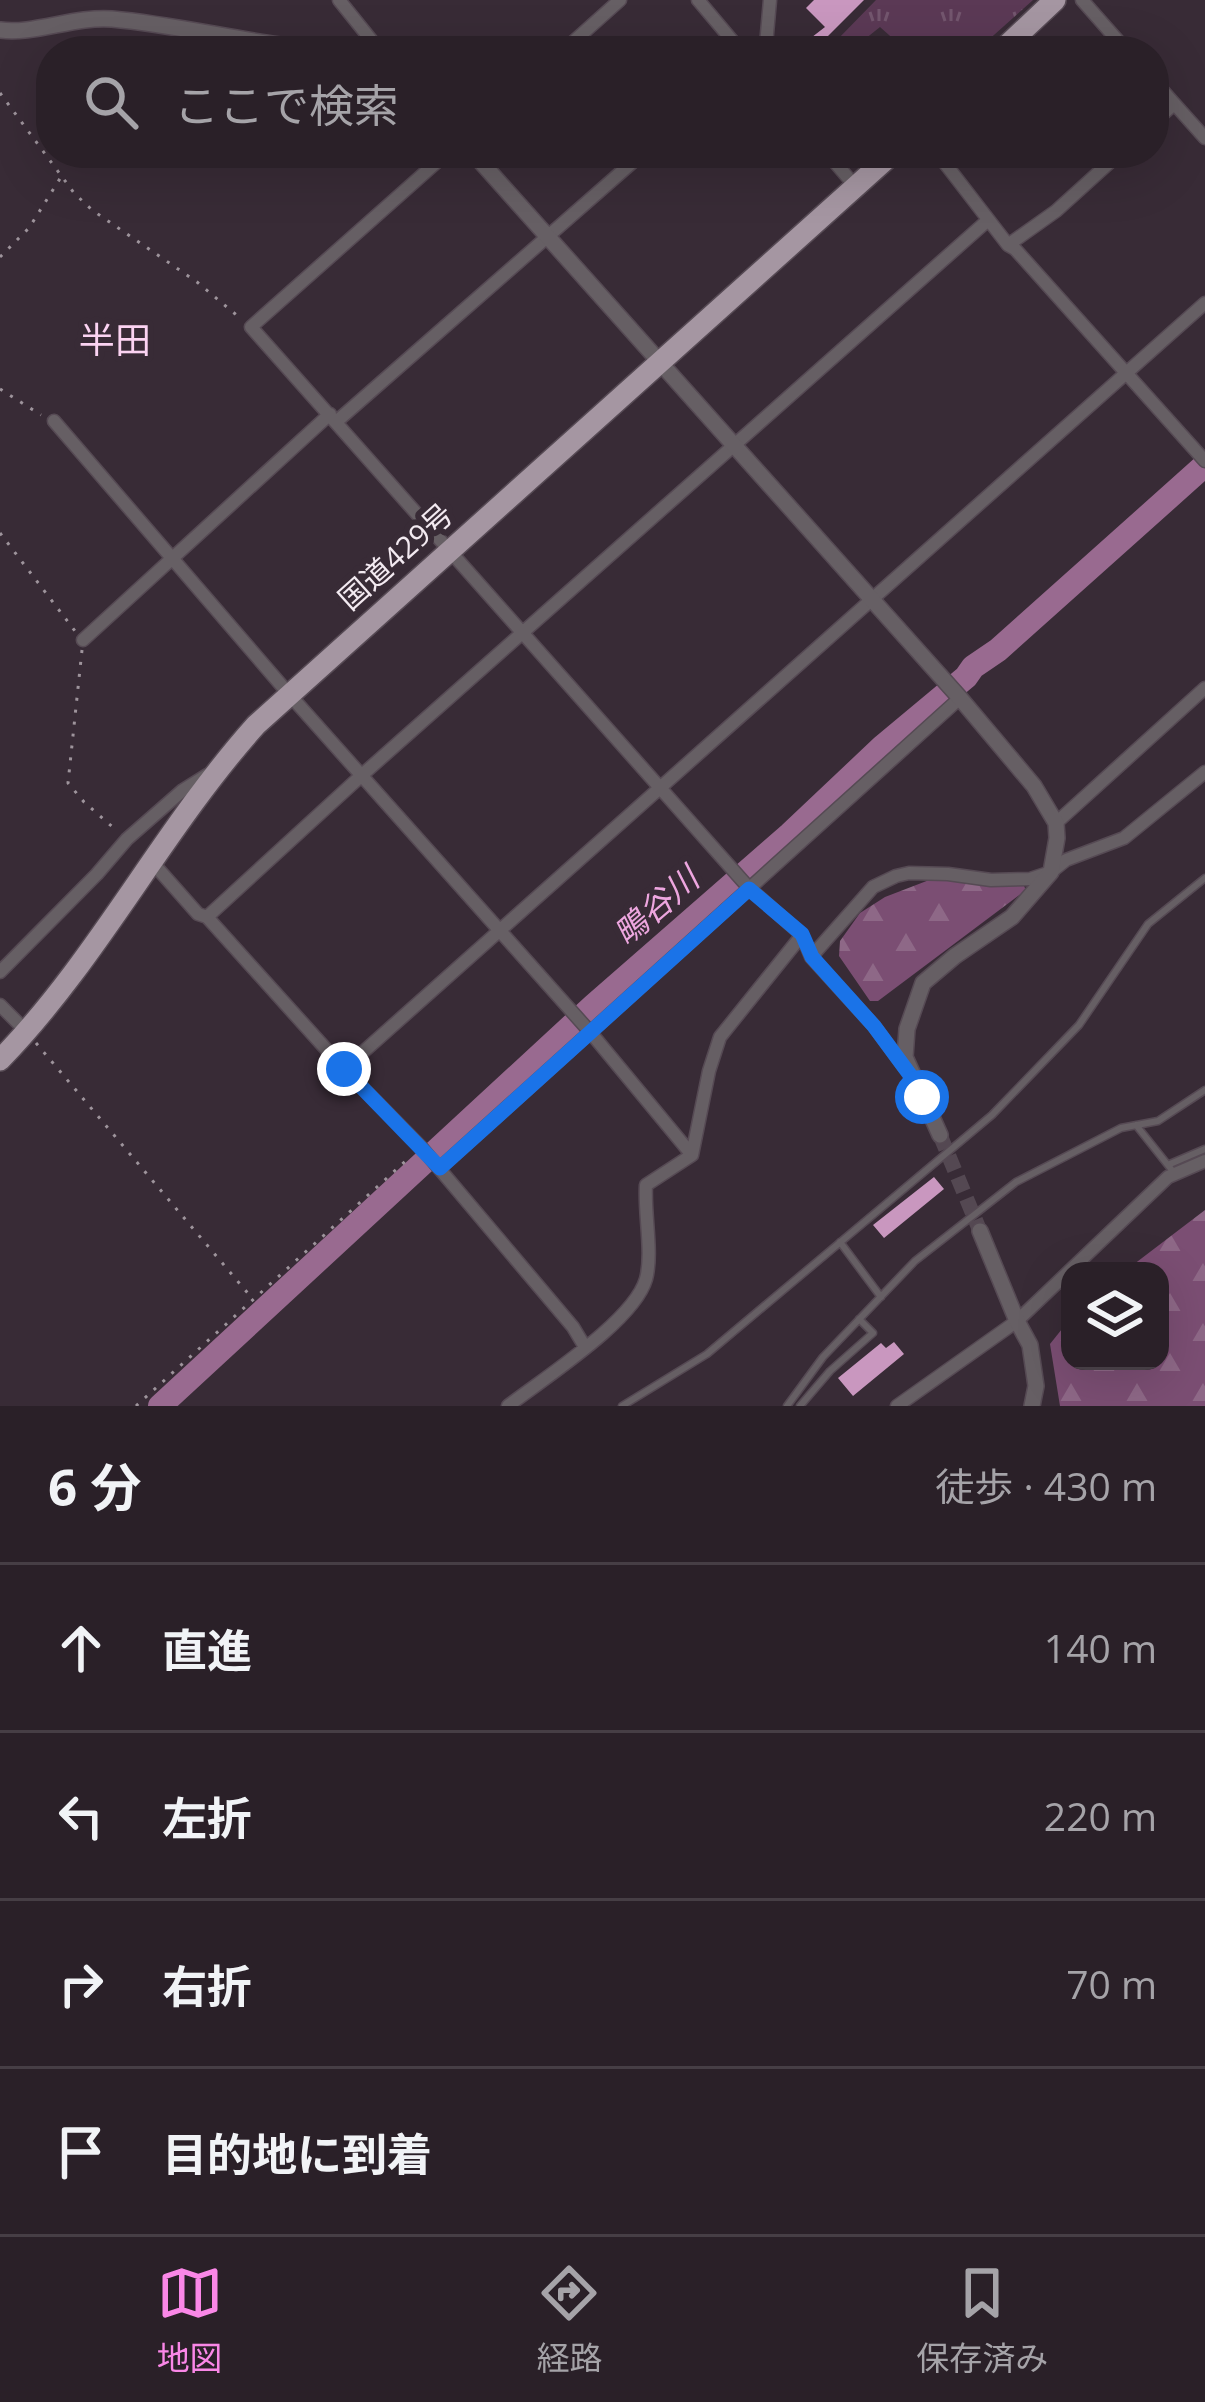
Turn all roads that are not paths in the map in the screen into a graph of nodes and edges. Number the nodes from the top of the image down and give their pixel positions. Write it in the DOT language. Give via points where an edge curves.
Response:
graph roads {
  1 [pos="339,0"];
  2 [pos="620,0"];
  3 [pos="698,0"];
  4 [pos="770,0"];
  5 [pos="1055,0"];
  6 [pos="1082,0"];
  7 [pos="0,30"];
  8 [pos="227,36"];
  9 [pos="368,36"];
  10 [pos="580,36"];
  11 [pos="728,36"];
  12 [pos="767,36"];
  13 [pos="1017,36"];
  14 [pos="1114,36"];
  15 [pos="1169,98"];
  16 [pos="1174,104"];
  17 [pos="1169,108"];
  18 [pos="1205,138"];
  19 [pos="430,168"];
  20 [pos="487,168"];
  21 [pos="626,168"];
  22 [pos="840,168"];
  23 [pos="876,168"];
  24 [pos="948,168"];
  25 [pos="1103,168"];
  26 [pos="855,186"];
  27 [pos="987,220"];
  28 [pos="548,235"];
  29 [pos="1008,245"];
  30 [pos="1205,303"];
  31 [pos="661,362"];
  32 [pos="1126,374"];
  33 [pos="333,418"];
  34 [pos="54,421"];
  35 [pos="735,444"];
  36 [pos="1205,461"];
  37 [pos="449,548"];
  38 [pos="173,558"];
  39 [pos="870,599"];
  40 [pos="524,633"];
  41 [pos="82,640"];
  42 [pos="1205,688"];
  43 [pos="288,693"];
  44 [pos="959,698"];
  45 [pos="218,767"];
  46 [pos="1205,772"];
  47 [pos="362,775"];
  48 [pos="660,787"];
  49 [pos="1056,823"];
  50 [pos="152,862"];
  51 [pos="1051,872"];
  52 [pos="1205,878"];
  53 [pos="749,889"];
  54 [pos="207,916"];
  55 [pos="500,930"];
  56 [pos="802,934"];
  57 [pos="812,957"];
  58 [pos="0,972"];
  59 [pos="0,1005"];
  60 [pos="26,1033"];
  61 [pos="591,1033"];
  62 [pos="0,1060"];
  63 [pos="344,1069"];
  64 [pos="916,1083"];
  65 [pos="1205,1090"];
  66 [pos="1136,1125"];
  67 [pos="940,1135"];
  68 [pos="1205,1149"];
  69 [pos="692,1155"];
  70 [pos="1205,1160"];
  71 [pos="440,1168"];
  72 [pos="1172,1169"];
  73 [pos="980,1231"];
  74 [pos="840,1242"];
  75 [pos="880,1297"];
  76 [pos="859,1319"];
  77 [pos="1017,1321"];
  78 [pos="585,1347"];
  79 [pos="508,1406"];
  80 [pos="622,1406"];
  81 [pos="787,1406"];
  82 [pos="800,1406"];
  83 [pos="897,1406"];
  84 [pos="1032,1406"];
  1 -- 9 [label="street"];
  2 -- 10 [label="street"];
  3 -- 11 [label="street"];
  4 -- 12 [label="street"];
  5 -- 13 [label="highway"];
  6 -- 14 [label="street"];
  7 -- 8 [label="street" via="107,19"];
  15 -- 16 [label="street"];
  16 -- 17 [label="street"];
  16 -- 18 [label="street"];
  19 -- 33 [label="street" via="251,327"];
  20 -- 28 [label="street"];
  21 -- 28 [label="street"];
  22 -- 26 [label="street"];
  23 -- 26 [label="highway, 国道429号"];
  24 -- 27 [label="street"];
  25 -- 29 [label="street"];
  26 -- 31 [label="highway, 国道429号"];
  27 -- 29 [label="street"];
  27 -- 35 [label="street"];
  28 -- 31 [label="street"];
  28 -- 33 [label="street"];
  29 -- 32 [label="street"];
  30 -- 32 [label="street"];
  31 -- 35 [label="street"];
  31 -- 37 [label="highway, 国道429号"];
  32 -- 36 [label="street"];
  32 -- 39 [label="street"];
  33 -- 37 [label="street"];
  33 -- 38 [label="street"];
  34 -- 38 [label="street"];
  35 -- 39 [label="street"];
  35 -- 40 [label="street"];
  37 -- 40 [label="street"];
  37 -- 43 [label="highway, 国道429号"];
  38 -- 41 [label="street"];
  38 -- 43 [label="street"];
  39 -- 44 [label="street"];
  39 -- 48 [label="street"];
  40 -- 47 [label="street"];
  40 -- 48 [label="street"];
  42 -- 49 [label="street"];
  43 -- 45 [label="highway, 国道429号"];
  43 -- 47 [label="street"];
  44 -- 49 [label="street"];
  44 -- 53 [label="street"];
  45 -- 50 [label="highway, 国道429号"];
  45 -- 58 [label="street" via="127,839"];
  46 -- 51 [label="street" via="1124,838"];
  47 -- 54 [label="street"];
  47 -- 55 [label="street"];
  48 -- 53 [label="street"];
  48 -- 55 [label="street"];
  49 -- 51 [label="street"];
  50 -- 54 [label="street"];
  50 -- 60 [label="highway, 国道429号"];
  51 -- 57 [label="street" via="991,880 896,875 873,887"];
  51 -- 64 [label="street" via="1012,916 923,983 905,1057"];
  52 -- 74 [label="lane" via="1148,924 1079,1025 992,1115"];
  53 -- 56 [label="street"];
  53 -- 61 [label="street"];
  54 -- 63 [label="street"];
  55 -- 61 [label="street"];
  55 -- 63 [label="street"];
  56 -- 57 [label="street"];
  56 -- 69 [label="street" via="720,1036"];
  57 -- 64 [label="street"];
  59 -- 60 [label="street"];
  60 -- 62 [label="highway, 国道429号"];
  61 -- 69 [label="street"];
  61 -- 71 [label="street"];
  63 -- 71 [label="street"];
  64 -- 67 [label="street"];
  65 -- 66 [label="lane"];
  66 -- 72 [label="lane"];
  66 -- 75 [label="lane" via="1016,1182"];
  68 -- 72 [label="lane"];
  69 -- 78 [label="street" via="646,1185 647,1276 636,1300"];
  70 -- 72 [label="street"];
  71 -- 78 [label="street"];
  72 -- 77 [label="street"];
  73 -- 77 [label="street"];
  74 -- 75 [label="lane"];
  74 -- 80 [label="lane" via="707,1354"];
  75 -- 76 [label="lane"];
  76 -- 81 [label="lane"];
  76 -- 82 [label="lane" via="873,1333"];
  77 -- 83 [label="street"];
  77 -- 84 [label="street" via="1030,1346"];
  78 -- 79 [label="street"];
}
